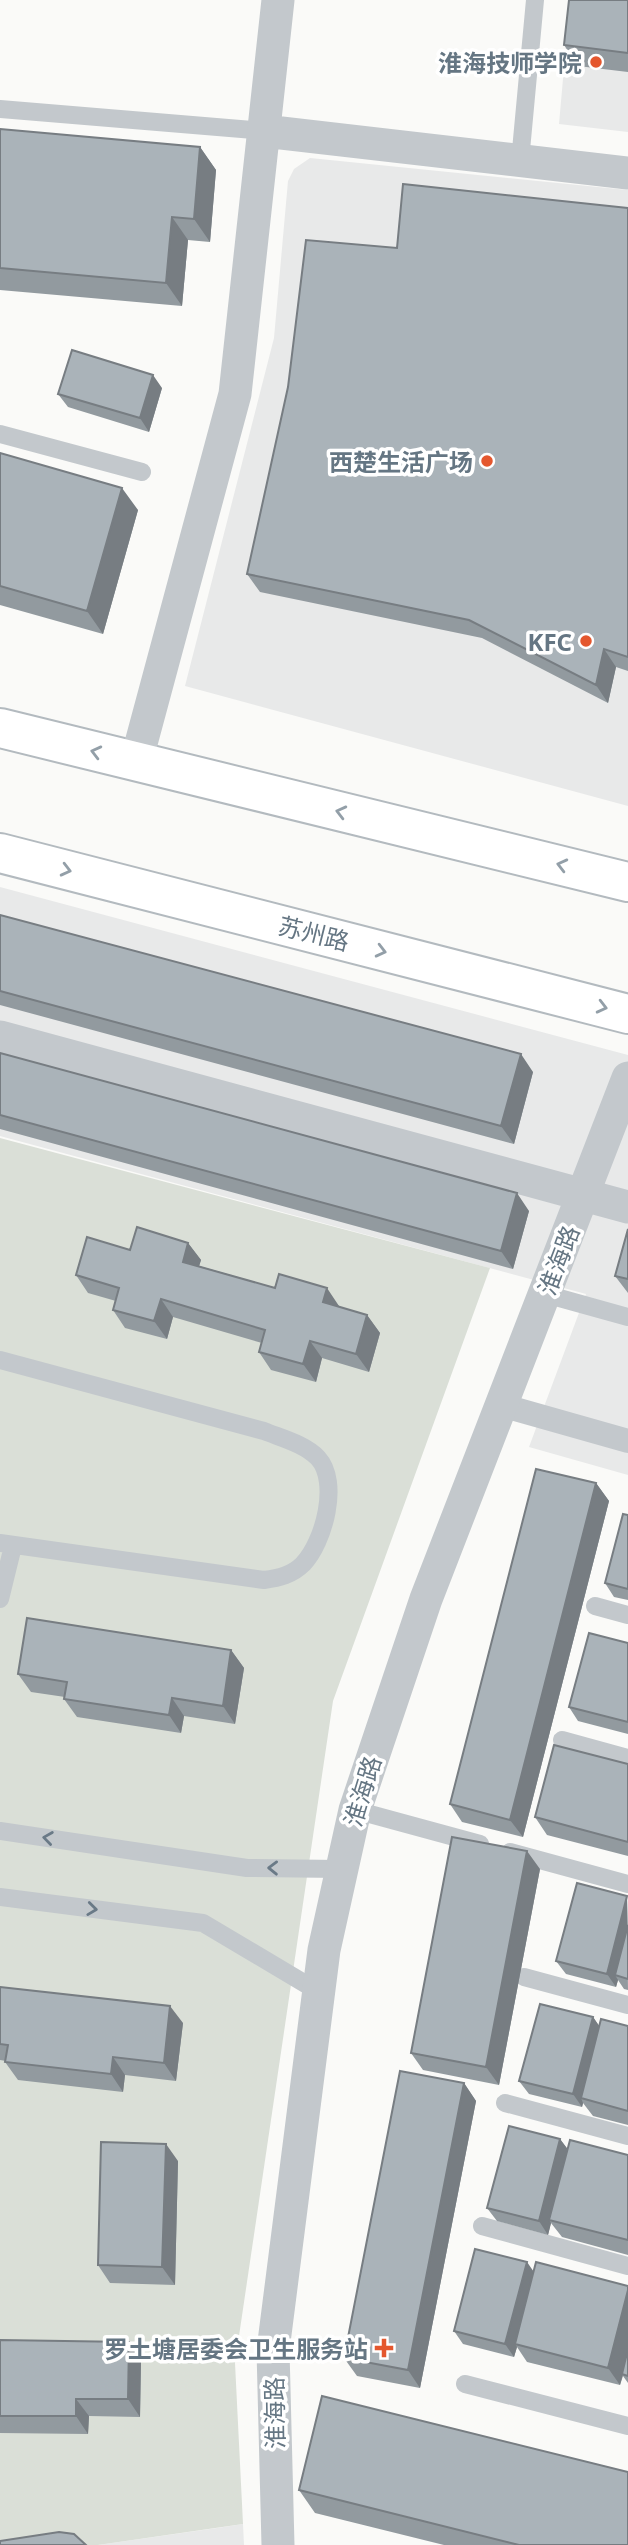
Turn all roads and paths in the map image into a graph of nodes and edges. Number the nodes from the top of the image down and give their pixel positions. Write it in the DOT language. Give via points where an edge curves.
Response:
graph roads {
  1 [pos="278,0"];
  2 [pos="536,0"];
  3 [pos="0,109"];
  4 [pos="264,131"];
  5 [pos="520,161"];
  6 [pos="628,173"];
  7 [pos="0,434"];
  8 [pos="142,472"];
  9 [pos="0,728"];
  10 [pos="136,762"];
  11 [pos="0,853"];
  12 [pos="628,881"];
  13 [pos="628,1014"];
  14 [pos="0,1037"];
  15 [pos="628,1078"];
  16 [pos="583,1195"];
  17 [pos="628,1207"];
  18 [pos="545,1294"];
  19 [pos="628,1317"];
  20 [pos="0,1360"];
  21 [pos="502,1405"];
  22 [pos="628,1441"];
  23 [pos="7,1545"];
  24 [pos="0,1599"];
  25 [pos="595,1606"];
  26 [pos="628,1615"];
  27 [pos="562,1740"];
  28 [pos="628,1758"];
  29 [pos="355,1810"];
  30 [pos="0,1831"];
  31 [pos="341,1869"];
  32 [pos="628,1884"];
  33 [pos="0,1898"];
  34 [pos="524,1977"];
  35 [pos="319,1992"];
  36 [pos="628,2005"];
  37 [pos="505,2103"];
  38 [pos="628,2136"];
  39 [pos="482,2226"];
  40 [pos="628,2266"];
  41 [pos="465,2384"];
  42 [pos="628,2426"];
  43 [pos="278,2545"];
  1 -- 4 [label="street"];
  2 -- 5 [label="lane"];
  3 -- 4 [label="lane"];
  4 -- 5 [label="street"];
  4 -- 10 [label="street" via="235,394"];
  5 -- 6 [label="street"];
  7 -- 8 [label="lane"];
  10 -- 9 [label="main road, one-way"];
  12 -- 10 [label="main road, one-way"];
  11 -- 13 [label="main road, 苏州路, one-way"];
  14 -- 16 [label="street"];
  15 -- 16 [label="street, 淮海路"];
  16 -- 17 [label="street"];
  16 -- 18 [label="street, 淮海路"];
  18 -- 19 [label="lane"];
  18 -- 21 [label="street, 淮海路"];
  20 -- 23 [label="lane" via="264,1431 318,1458 328,1478 327,1510 316,1544 303,1564 285,1577 264,1580"];
  21 -- 22 [label="street"];
  21 -- 29 [label="street, 淮海路" via="426,1599"];
  23 -- 24 [label="lane"];
  25 -- 26 [label="lane"];
  27 -- 28 [label="lane"];
  29 -- 31 [label="street, 淮海路"];
  29 -- 32 [label="lane"];
  31 -- 30 [label="lane, one-way" via="247,1868"];
  31 -- 35 [label="street, 淮海路"];
  33 -- 35 [label="lane, one-way" via="203,1923"];
  34 -- 36 [label="lane"];
  35 -- 43 [label="street, 淮海路" via="273,2350"];
  37 -- 38 [label="lane"];
  39 -- 40 [label="lane"];
  41 -- 42 [label="lane"];
}
